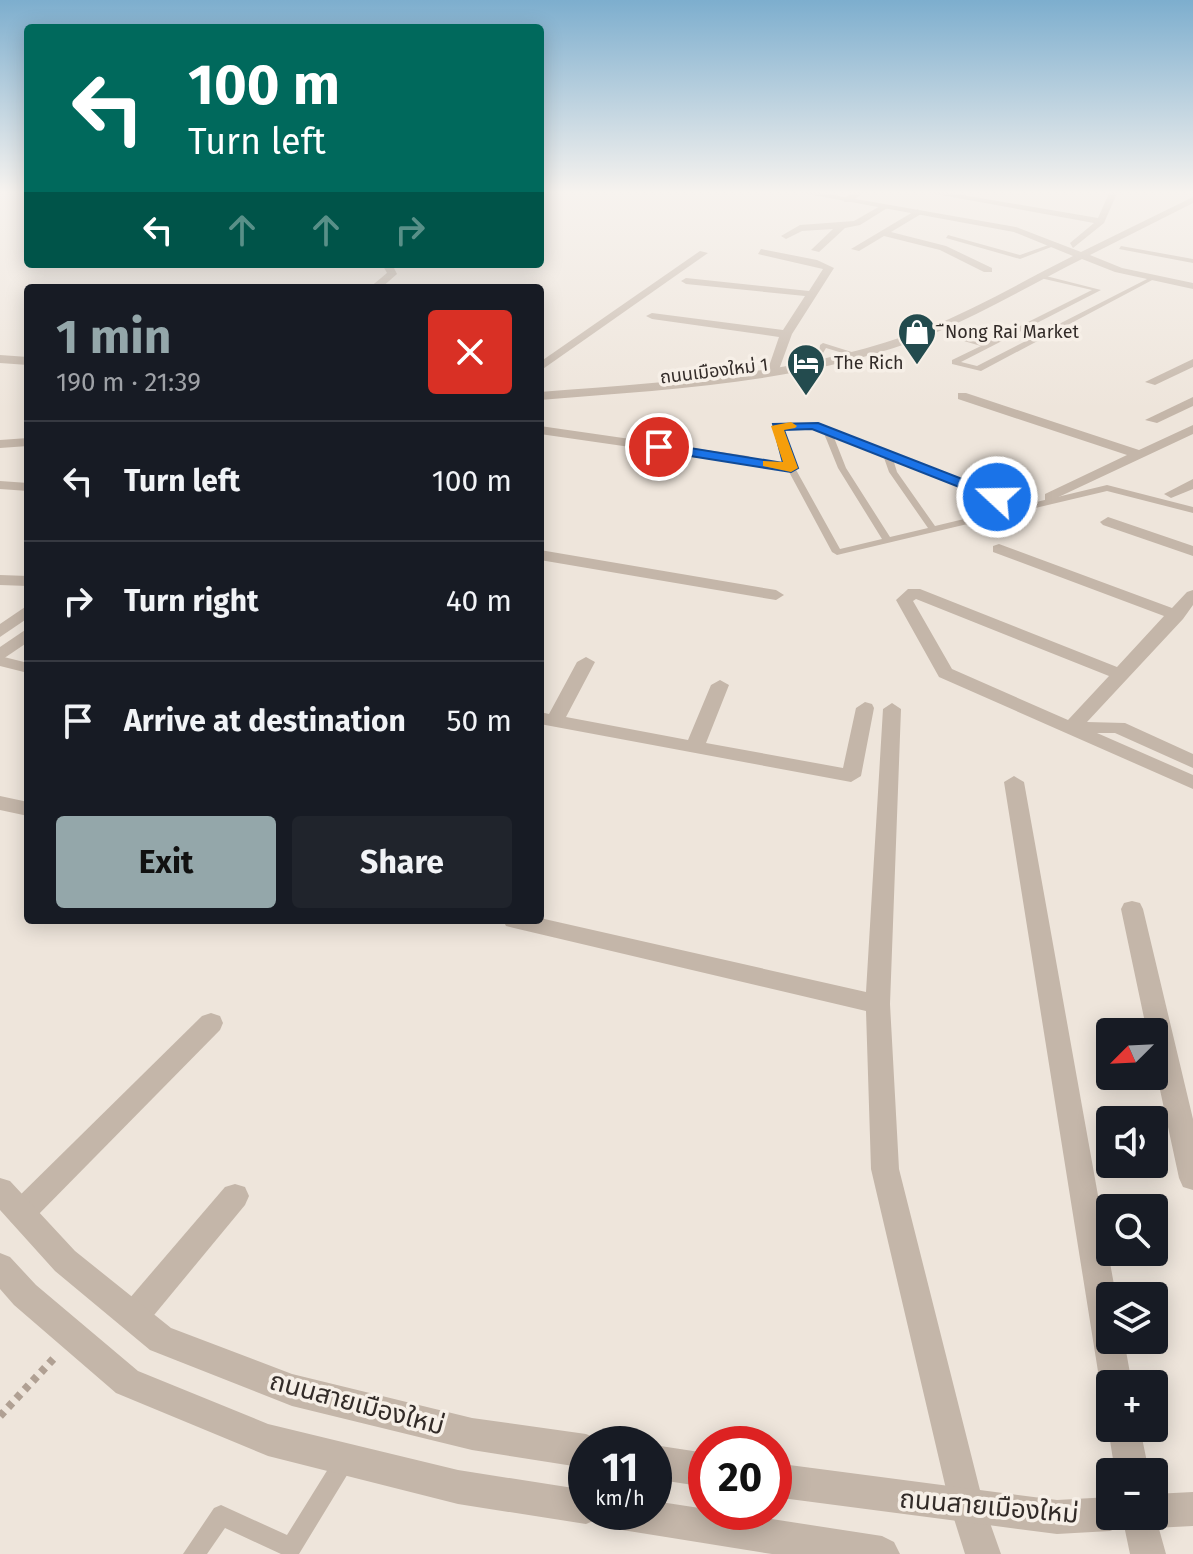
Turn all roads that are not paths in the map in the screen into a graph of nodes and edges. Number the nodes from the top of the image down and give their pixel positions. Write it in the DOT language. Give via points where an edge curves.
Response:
graph roads {
  1 [pos="688,264"];
  2 [pos="817,264"];
  3 [pos="975,264"];
  4 [pos="1071,264"];
  5 [pos="1081,264"];
  6 [pos="1112,264"];
  7 [pos="1118,264"];
  8 [pos="389,268"];
  9 [pos="988,270"];
  10 [pos="1038,276"];
  11 [pos="1153,278"];
  12 [pos="686,281"];
  13 [pos="1057,281"];
  14 [pos="1193,283"];
  15 [pos="379,284"];
  16 [pos="812,294"];
  17 [pos="652,316"];
  18 [pos="978,322"];
  19 [pos="965,329"];
  20 [pos="786,334"];
  21 [pos="952,336"];
  22 [pos="987,345"];
  23 [pos="821,352"];
  24 [pos="856,355"];
  25 [pos="0,359"];
  26 [pos="24,361"];
  27 [pos="1193,363"];
  28 [pos="544,364"];
  29 [pos="773,372"];
  30 [pos="1165,387"];
  31 [pos="1179,392"];
  32 [pos="544,396"];
  33 [pos="962,396"];
  34 [pos="1193,399"];
  35 [pos="544,406"];
  36 [pos="1152,420"];
  37 [pos="1193,429"];
  38 [pos="24,431"];
  39 [pos="544,431"];
  40 [pos="827,431"];
  41 [pos="0,433"];
  42 [pos="24,442"];
  43 [pos="0,444"];
  44 [pos="887,454"];
  45 [pos="1141,455"];
  46 [pos="748,460"];
  47 [pos="791,468"];
  48 [pos="1193,483"];
  49 [pos="0,485"];
  50 [pos="24,487"];
  51 [pos="1171,494"];
  52 [pos="1050,497"];
  53 [pos="1024,508"];
  54 [pos="1193,510"];
  55 [pos="1108,522"];
  56 [pos="933,529"];
  57 [pos="887,540"];
  58 [pos="999,549"];
  59 [pos="1193,551"];
  60 [pos="544,556"];
  61 [pos="24,574"];
  62 [pos="0,577"];
  63 [pos="24,580"];
  64 [pos="776,595"];
  65 [pos="1193,595"];
  66 [pos="24,613"];
  67 [pos="1177,615"];
  68 [pos="0,632"];
  69 [pos="24,637"];
  70 [pos="24,654"];
  71 [pos="2,656"];
  72 [pos="586,662"];
  73 [pos="24,666"];
  74 [pos="1120,674"];
  75 [pos="720,685"];
  76 [pos="865,708"];
  77 [pos="892,709"];
  78 [pos="548,720"];
  79 [pos="1071,728"];
  80 [pos="695,747"];
  81 [pos="1193,762"];
  82 [pos="1014,782"];
  83 [pos="1193,783"];
  84 [pos="0,803"];
  85 [pos="24,808"];
  86 [pos="1132,909"];
  87 [pos="531,924"];
  88 [pos="878,1004"];
  89 [pos="211,1023"];
  90 [pos="1193,1178"];
  91 [pos="235,1196"];
  92 [pos="10,1201"];
  93 [pos="0,1267"];
  94 [pos="134,1316"];
  95 [pos="1114,1370"];
  96 [pos="568,1448"];
  97 [pos="345,1460"];
  98 [pos="792,1482"];
  99 [pos="568,1504"];
  100 [pos="967,1506"];
  101 [pos="1193,1509"];
  102 [pos="1168,1510"];
  103 [pos="1096,1515"];
  104 [pos="672,1521"];
  105 [pos="1142,1530"];
  106 [pos="194,1554"];
  107 [pos="882,1554"];
  108 [pos="983,1554"];
  109 [pos="1148,1554"];
  1 -- 28 [label="street"];
  2 -- 16 [label="street" via="829,268"];
  3 -- 9 [label="street"];
  4 -- 10 [label="street, ถนนเมืองใหม่ 1"];
  5 -- 13 [label="street"];
  6 -- 11 [label="street"];
  7 -- 14 [label="street"];
  8 -- 15 [label="street" via="392,274"];
  10 -- 13 [label="lane"];
  10 -- 24 [label="street, ถนนเมืองใหม่ 1" via="932,330"];
  11 -- 14 [label="street"];
  11 -- 22 [label="lane" via="978,369 955,362"];
  12 -- 16 [label="street"];
  13 -- 18 [label="street"];
  13 -- 22 [label="lane" via="1098,290"];
  16 -- 20 [label="street"];
  17 -- 20 [label="street"];
  19 -- 21 [label="street, ถนนเมืองใหม่ 1"];
  20 -- 29 [label="street"];
  21 -- 22 [label="lane"];
  21 -- 35 [label="street, ถนนเมืองใหม่ 1" via="817,375"];
  23 -- 24 [label="lane" via="823,345"];
  24 -- 29 [label="street, ถนนเมืองใหม่ 1"];
  25 -- 26 [label="street"];
  27 -- 30 [label="street" via="1151,382"];
  29 -- 32 [label="street, ถนนเมืองใหม่ 1"];
  31 -- 34 [label="street"];
  33 -- 45 [label="street"];
  34 -- 36 [label="street"];
  37 -- 45 [label="street"];
  38 -- 41 [label="street"];
  39 -- 46 [label="street"];
  40 -- 44 [label="lane"];
  40 -- 47 [label="lane" via="814,425 777,426"];
  40 -- 57 [label="lane" via="842,468"];
  42 -- 43 [label="street"];
  44 -- 53 [label="lane"];
  44 -- 56 [label="lane" via="893,472"];
  45 -- 52 [label="street"];
  46 -- 47 [label="lane"];
  47 -- 57 [label="lane" via="837,552"];
  48 -- 51 [label="street"];
  49 -- 50 [label="street"];
  53 -- 54 [label="lane" via="1107,488"];
  53 -- 56 [label="lane"];
  55 -- 59 [label="street"];
  56 -- 57 [label="lane"];
  58 -- 67 [label="street"];
  60 -- 64 [label="street"];
  61 -- 62 [label="street"];
  62 -- 63 [label="street"];
  65 -- 67 [label="street"];
  66 -- 68 [label="street"];
  67 -- 74 [label="street"];
  69 -- 71 [label="street"];
  70 -- 71 [label="street"];
  71 -- 73 [label="street"];
  72 -- 78 [label="street"];
  74 -- 79 [label="street"];
  74 -- 79 [label="street" via="914,592 904,600 945,673"];
  75 -- 80 [label="street"];
  76 -- 80 [label="street" via="851,776"];
  77 -- 88 [label="street"];
  78 -- 80 [label="street"];
  79 -- 81 [label="street" via="1118,727"];
  79 -- 83 [label="street"];
  82 -- 95 [label="street"];
  84 -- 85 [label="street"];
  86 -- 90 [label="street"];
  87 -- 88 [label="street"];
  88 -- 100 [label="street" via="885,1169"];
  89 -- 92 [label="street"];
  91 -- 94 [label="street"];
  92 -- 94 [label="street, ถนนสายเมืองใหม่" via="65,1261"];
  93 -- 97 [label="street" via="127,1382 268,1440"];
  94 -- 96 [label="street, ถนนสายเมืองใหม่" via="161,1339 292,1390 472,1434"];
  97 -- 99 [label="street" via="458,1487"];
  97 -- 106 [label="lane" via="291,1548 221,1515"];
  98 -- 100 [label="street, ถนนสายเมืองใหม่"];
  100 -- 103 [label="street, ถนนสายเมืองใหม่" via="1057,1517"];
  100 -- 108 [label="street"];
  101 -- 102 [label="street"];
  104 -- 107 [label="street"];
  105 -- 109 [label="street"];
}
